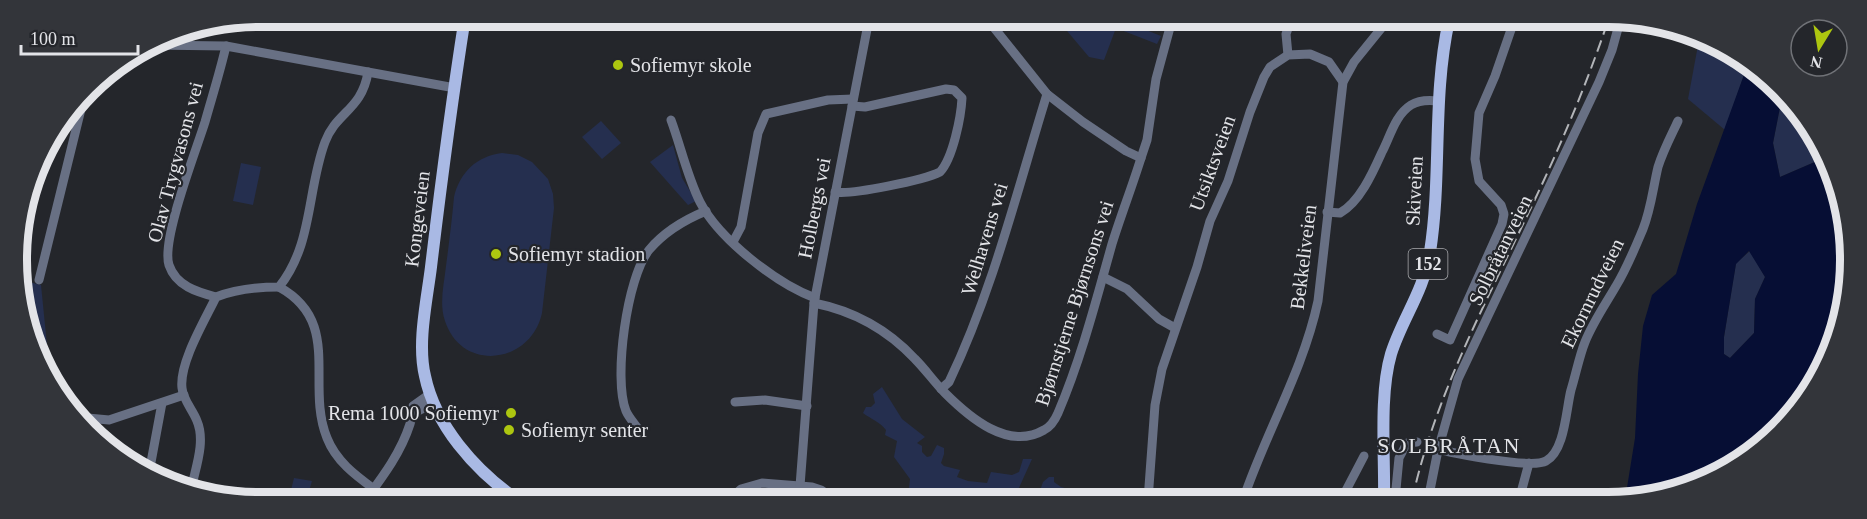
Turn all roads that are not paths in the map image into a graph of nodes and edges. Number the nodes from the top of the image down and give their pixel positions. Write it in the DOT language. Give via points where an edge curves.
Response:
graph roads {
  1 [pos="464,27"];
  2 [pos="867,27"];
  3 [pos="993,27"];
  4 [pos="1170,27"];
  5 [pos="1288,27"];
  6 [pos="1382,27"];
  7 [pos="1448,27"];
  8 [pos="1512,27"];
  9 [pos="1618,27"];
  10 [pos="170,45"];
  11 [pos="226,46"];
  12 [pos="1288,55"];
  13 [pos="368,72"];
  14 [pos="1343,82"];
  15 [pos="455,88"];
  16 [pos="1047,94"];
  17 [pos="1438,101"];
  18 [pos="853,103"];
  19 [pos="80,112"];
  20 [pos="671,120"];
  21 [pos="1678,121"];
  22 [pos="1141,158"];
  23 [pos="835,192"];
  24 [pos="706,212"];
  25 [pos="1328,212"];
  26 [pos="733,243"];
  27 [pos="1103,277"];
  28 [pos="39,279"];
  29 [pos="279,286"];
  30 [pos="216,297"];
  31 [pos="814,300"];
  32 [pos="1175,328"];
  33 [pos="1437,334"];
  34 [pos="941,389"];
  35 [pos="184,395"];
  36 [pos="432,398"];
  37 [pos="735,402"];
  38 [pos="162,403"];
  39 [pos="807,406"];
  40 [pos="90,418"];
  41 [pos="639,430"];
  42 [pos="1417,442"];
  43 [pos="1434,448"];
  44 [pos="1364,456"];
  45 [pos="1529,463"];
  46 [pos="151,465"];
  47 [pos="192,482"];
  48 [pos="801,486"];
  49 [pos="374,489"];
  50 [pos="372,492"];
  51 [pos="504,492"];
  52 [pos="738,492"];
  53 [pos="800,492"];
  54 [pos="824,492"];
  55 [pos="1149,492"];
  56 [pos="1246,492"];
  57 [pos="1345,492"];
  58 [pos="1384,492"];
  59 [pos="1394,492"];
  60 [pos="1429,492"];
  61 [pos="1521,492"];
  1 -- 15 [label="main road, Kongeveien"];
  2 -- 18 [label="street, Holbergs vei"];
  3 -- 16 [label="street"];
  4 -- 22 [label="street, Bjørnstjerne Bjørnsons vei"];
  5 -- 12 [label="street"];
  6 -- 14 [label="street, Bekkeliveien"];
  7 -- 17 [label="main road, Skiveien / 152"];
  8 -- 33 [label="street" via="1479,113 1475,159 1479,181 1501,205 1502,224 1450,340"];
  9 -- 43 [label="street, Solbråtanveien" via="1599,82 1458,379"];
  10 -- 11 [label="street"];
  11 -- 13 [label="street"];
  11 -- 30 [label="street, Olav Trygvasons vei" via="167,253 172,273 185,286"];
  12 -- 14 [label="street" via="1320,57"];
  12 -- 32 [label="street, Utsiktsveien" via="1270,67 1264,77"];
  13 -- 15 [label="street"];
  13 -- 29 [label="street" via="362,95 325,142 297,260"];
  14 -- 25 [label="street, Bekkeliveien"];
  15 -- 36 [label="main road, Kongeveien" via="423,345 424,371"];
  16 -- 22 [label="street"];
  16 -- 34 [label="street, Welhavens vei" via="977,320 949,382"];
  17 -- 25 [label="street" via="1410,105 1356,197 1340,213"];
  17 -- 58 [label="main road, Skiveien / 152" via="1434,210 1427,266 1387,370"];
  18 -- 23 [label="street, Holbergs vei"];
  18 -- 23 [label="street" via="865,107 946,89 954,90 962,98 950,154 940,172"];
  18 -- 26 [label="street" via="828,100 766,114 758,133 741,227"];
  19 -- 28 [label="street"];
  20 -- 24 [label="street, Bjørnstjerne Bjørnsons vei"];
  21 -- 45 [label="street, Ekornrudveien" via="1659,164 1650,208 1628,265 1584,344 1560,443 1546,461"];
  22 -- 27 [label="street, Bjørnstjerne Bjørnsons vei"];
  23 -- 31 [label="street, Holbergs vei"];
  24 -- 26 [label="street, Bjørnstjerne Bjørnsons vei"];
  24 -- 41 [label="street" via="671,229 648,251 628,298 623,396 626,411"];
  25 -- 56 [label="street, Bekkeliveien" via="1318,301 1306,347"];
  26 -- 31 [label="street, Bjørnstjerne Bjørnsons vei"];
  27 -- 32 [label="street" via="1127,289 1159,319"];
  27 -- 34 [label="street, Bjørnstjerne Bjørnsons vei" via="1057,414 1049,427 1015,437 993,430"];
  29 -- 30 [label="street" via="252,287"];
  29 -- 49 [label="street" via="309,312 317,333 320,402 327,438 335,454"];
  30 -- 35 [label="street" via="187,356 182,377"];
  31 -- 34 [label="street, Bjørnstjerne Bjørnsons vei" via="852,313 887,332"];
  31 -- 39 [label="street, Holbergs vei"];
  32 -- 55 [label="street, Utsiktsveien" via="1155,405"];
  35 -- 38 [label="street"];
  35 -- 47 [label="street" via="200,431"];
  36 -- 49 [label="street" via="414,404 404,439"];
  36 -- 51 [label="main road, Kongeveien" via="460,445"];
  37 -- 39 [label="street" via="765,400"];
  38 -- 40 [label="street" via="109,420"];
  38 -- 46 [label="street"];
  39 -- 48 [label="street, Holbergs vei"];
  42 -- 59 [label="street" via="1407,443 1401,451"];
  43 -- 45 [label="street"];
  43 -- 60 [label="street, Solbråtanveien"];
  44 -- 57 [label="street"];
  45 -- 61 [label="street"];
  48 -- 52 [label="street" via="751,484"];
  48 -- 53 [label="street, Holbergs vei"];
  48 -- 54 [label="street"];
  49 -- 50 [label="street"];
}
